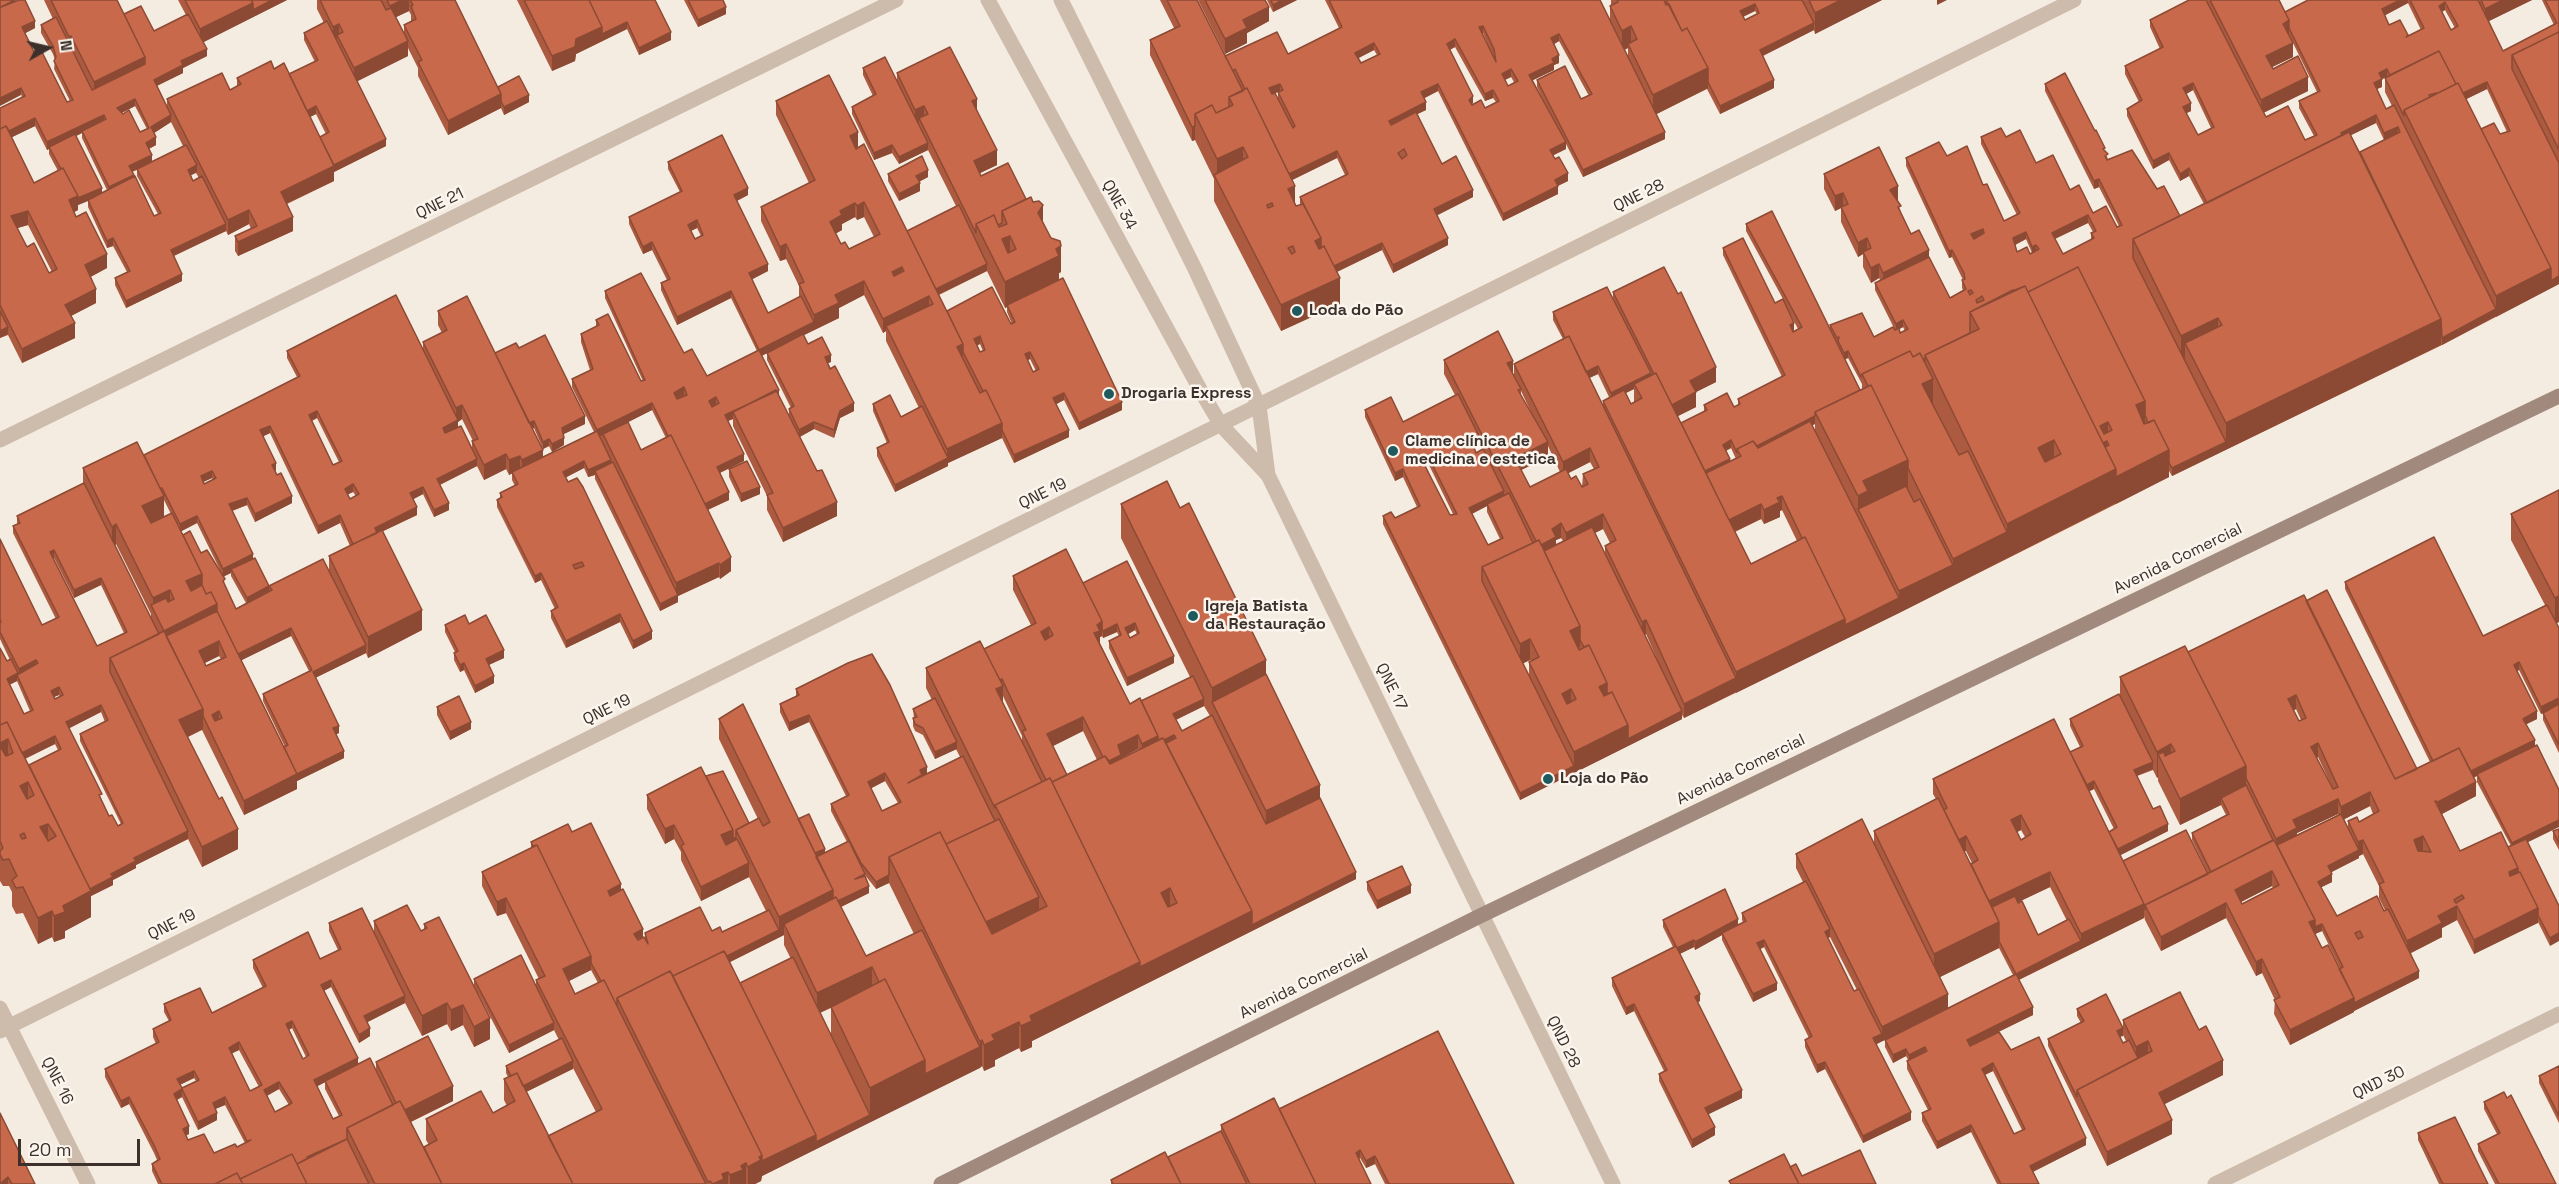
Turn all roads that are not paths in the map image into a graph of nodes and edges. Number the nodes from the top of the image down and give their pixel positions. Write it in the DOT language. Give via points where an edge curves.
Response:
graph roads {
  1 [pos="896,0"];
  2 [pos="988,0"];
  3 [pos="1061,0"];
  4 [pos="2074,0"];
  5 [pos="2559,396"];
  6 [pos="1258,405"];
  7 [pos="1221,425"];
  8 [pos="0,440"];
  9 [pos="1268,475"];
  10 [pos="1480,916"];
  11 [pos="0,1008"];
  12 [pos="2559,1014"];
  13 [pos="4,1028"];
  14 [pos="88,1184"];
  15 [pos="941,1184"];
  16 [pos="1613,1184"];
  17 [pos="2214,1184"];
  1 -- 8 [label="street, QNE 21"];
  2 -- 7 [label="street, QNE 34"];
  3 -- 6 [label="street"];
  4 -- 6 [label="street, QNE 28"];
  5 -- 10 [label="main road, Avenida Comercial"];
  6 -- 7 [label="street, QNE 28"];
  6 -- 9 [label="street, QNE 17"];
  7 -- 9 [label="street, QNE 17"];
  7 -- 13 [label="street, QNE 19"];
  9 -- 10 [label="street, QNE 17"];
  10 -- 15 [label="main road, Avenida Comercial"];
  10 -- 16 [label="street, QND 28"];
  11 -- 13 [label="street, QNE 16"];
  12 -- 17 [label="street, QND 30"];
  13 -- 14 [label="street, QNE 16"];
}
